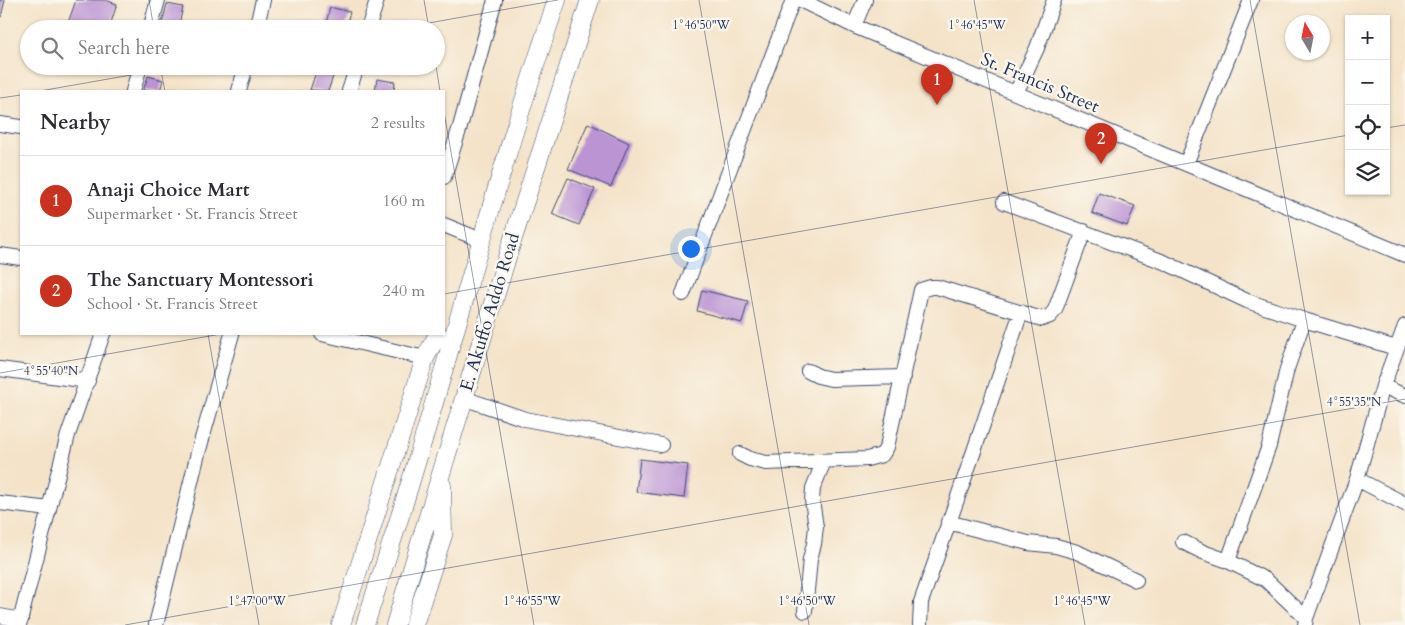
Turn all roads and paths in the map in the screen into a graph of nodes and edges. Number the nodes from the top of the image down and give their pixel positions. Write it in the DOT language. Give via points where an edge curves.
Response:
graph roads {
  1 [pos="158,0"];
  2 [pos="263,0"];
  3 [pos="377,0"];
  4 [pos="495,0"];
  5 [pos="557,0"];
  6 [pos="590,0"];
  7 [pos="793,0"];
  8 [pos="800,0"];
  9 [pos="864,0"];
  10 [pos="1054,0"];
  11 [pos="1251,0"];
  12 [pos="152,20"];
  13 [pos="258,20"];
  14 [pos="371,20"];
  15 [pos="854,26"];
  16 [pos="137,75"];
  17 [pos="243,75"];
  18 [pos="354,75"];
  19 [pos="133,90"];
  20 [pos="239,90"];
  21 [pos="349,90"];
  22 [pos="1016,93"];
  23 [pos="0,124"];
  24 [pos="20,128"];
  25 [pos="1186,164"];
  26 [pos="445,174"];
  27 [pos="1004,202"];
  28 [pos="445,225"];
  29 [pos="1084,231"];
  30 [pos="481,240"];
  31 [pos="0,255"];
  32 [pos="1405,255"];
  33 [pos="20,258"];
  34 [pos="469,278"];
  35 [pos="683,294"];
  36 [pos="1021,312"];
  37 [pos="1304,320"];
  38 [pos="445,322"];
  39 [pos="1405,326"];
  40 [pos="103,335"];
  41 [pos="232,335"];
  42 [pos="326,335"];
  43 [pos="437,335"];
  44 [pos="1396,348"];
  45 [pos="425,358"];
  46 [pos="0,369"];
  47 [pos="808,371"];
  48 [pos="903,377"];
  49 [pos="88,380"];
  50 [pos="1382,386"];
  51 [pos="1405,396"];
  52 [pos="463,398"];
  53 [pos="661,445"];
  54 [pos="740,454"];
  55 [pos="824,461"];
  56 [pos="442,466"];
  57 [pos="1357,479"];
  58 [pos="0,503"];
  59 [pos="1405,504"];
  60 [pos="49,509"];
  61 [pos="948,522"];
  62 [pos="1183,542"];
  63 [pos="1228,561"];
  64 [pos="1136,580"];
  65 [pos="805,611"];
  66 [pos="0,616"];
  67 [pos="20,622"];
  68 [pos="1306,622"];
  69 [pos="156,625"];
  70 [pos="341,625"];
  71 [pos="365,625"];
  72 [pos="395,625"];
  73 [pos="414,625"];
  74 [pos="920,625"];
  1 -- 12 [label="street"];
  2 -- 13 [label="street"];
  3 -- 14 [label="street"];
  4 -- 26 [label="street"];
  5 -- 30 [label="main road, E. Akuffo Addo Road"];
  6 -- 52 [label="main road, E. Akuffo Addo Road"];
  7 -- 35 [label="street"];
  8 -- 15 [label="street, St. Francis Street"];
  9 -- 15 [label="street"];
  10 -- 22 [label="street"];
  11 -- 25 [label="street"];
  15 -- 22 [label="street, St. Francis Street"];
  16 -- 19 [label="street"];
  17 -- 20 [label="street"];
  18 -- 21 [label="street"];
  22 -- 25 [label="street, St. Francis Street"];
  23 -- 24 [label="street"];
  25 -- 32 [label="street, St. Francis Street"];
  27 -- 29 [label="street"];
  28 -- 30 [label="street"];
  29 -- 36 [label="street" via="1055,310 1042,319"];
  29 -- 37 [label="street" via="1164,262 1247,301"];
  30 -- 34 [label="main road, E. Akuffo Addo Road"];
  31 -- 33 [label="street"];
  34 -- 38 [label="main road"];
  34 -- 71 [label="main road, E. Akuffo Addo Road" via="412,478"];
  36 -- 48 [label="street" via="937,287 921,290"];
  36 -- 61 [label="street"];
  37 -- 44 [label="street"];
  37 -- 63 [label="street" via="1287,369 1269,446"];
  39 -- 44 [label="street"];
  40 -- 49 [label="street"];
  41 -- 69 [label="street" via="198,453"];
  42 -- 45 [label="street"];
  43 -- 45 [label="main road"];
  44 -- 50 [label="street"];
  45 -- 70 [label="main road"];
  46 -- 49 [label="street"];
  47 -- 48 [label="street" via="831,379"];
  48 -- 55 [label="street" via="887,447 882,455"];
  49 -- 60 [label="street" via="68,436"];
  50 -- 51 [label="street"];
  50 -- 57 [label="street"];
  52 -- 53 [label="street" via="524,419"];
  52 -- 56 [label="main road, E. Akuffo Addo Road"];
  54 -- 55 [label="street" via="766,463"];
  55 -- 65 [label="street" via="813,488 816,527"];
  56 -- 72 [label="main road, E. Akuffo Addo Road"];
  56 -- 73 [label="main road" via="443,535"];
  57 -- 59 [label="street"];
  57 -- 68 [label="street"];
  58 -- 60 [label="street"];
  60 -- 67 [label="street"];
  61 -- 64 [label="street" via="1077,552"];
  61 -- 74 [label="street" via="921,602"];
  62 -- 63 [label="street"];
  63 -- 68 [label="street" via="1266,580"];
  66 -- 67 [label="street"];
}
